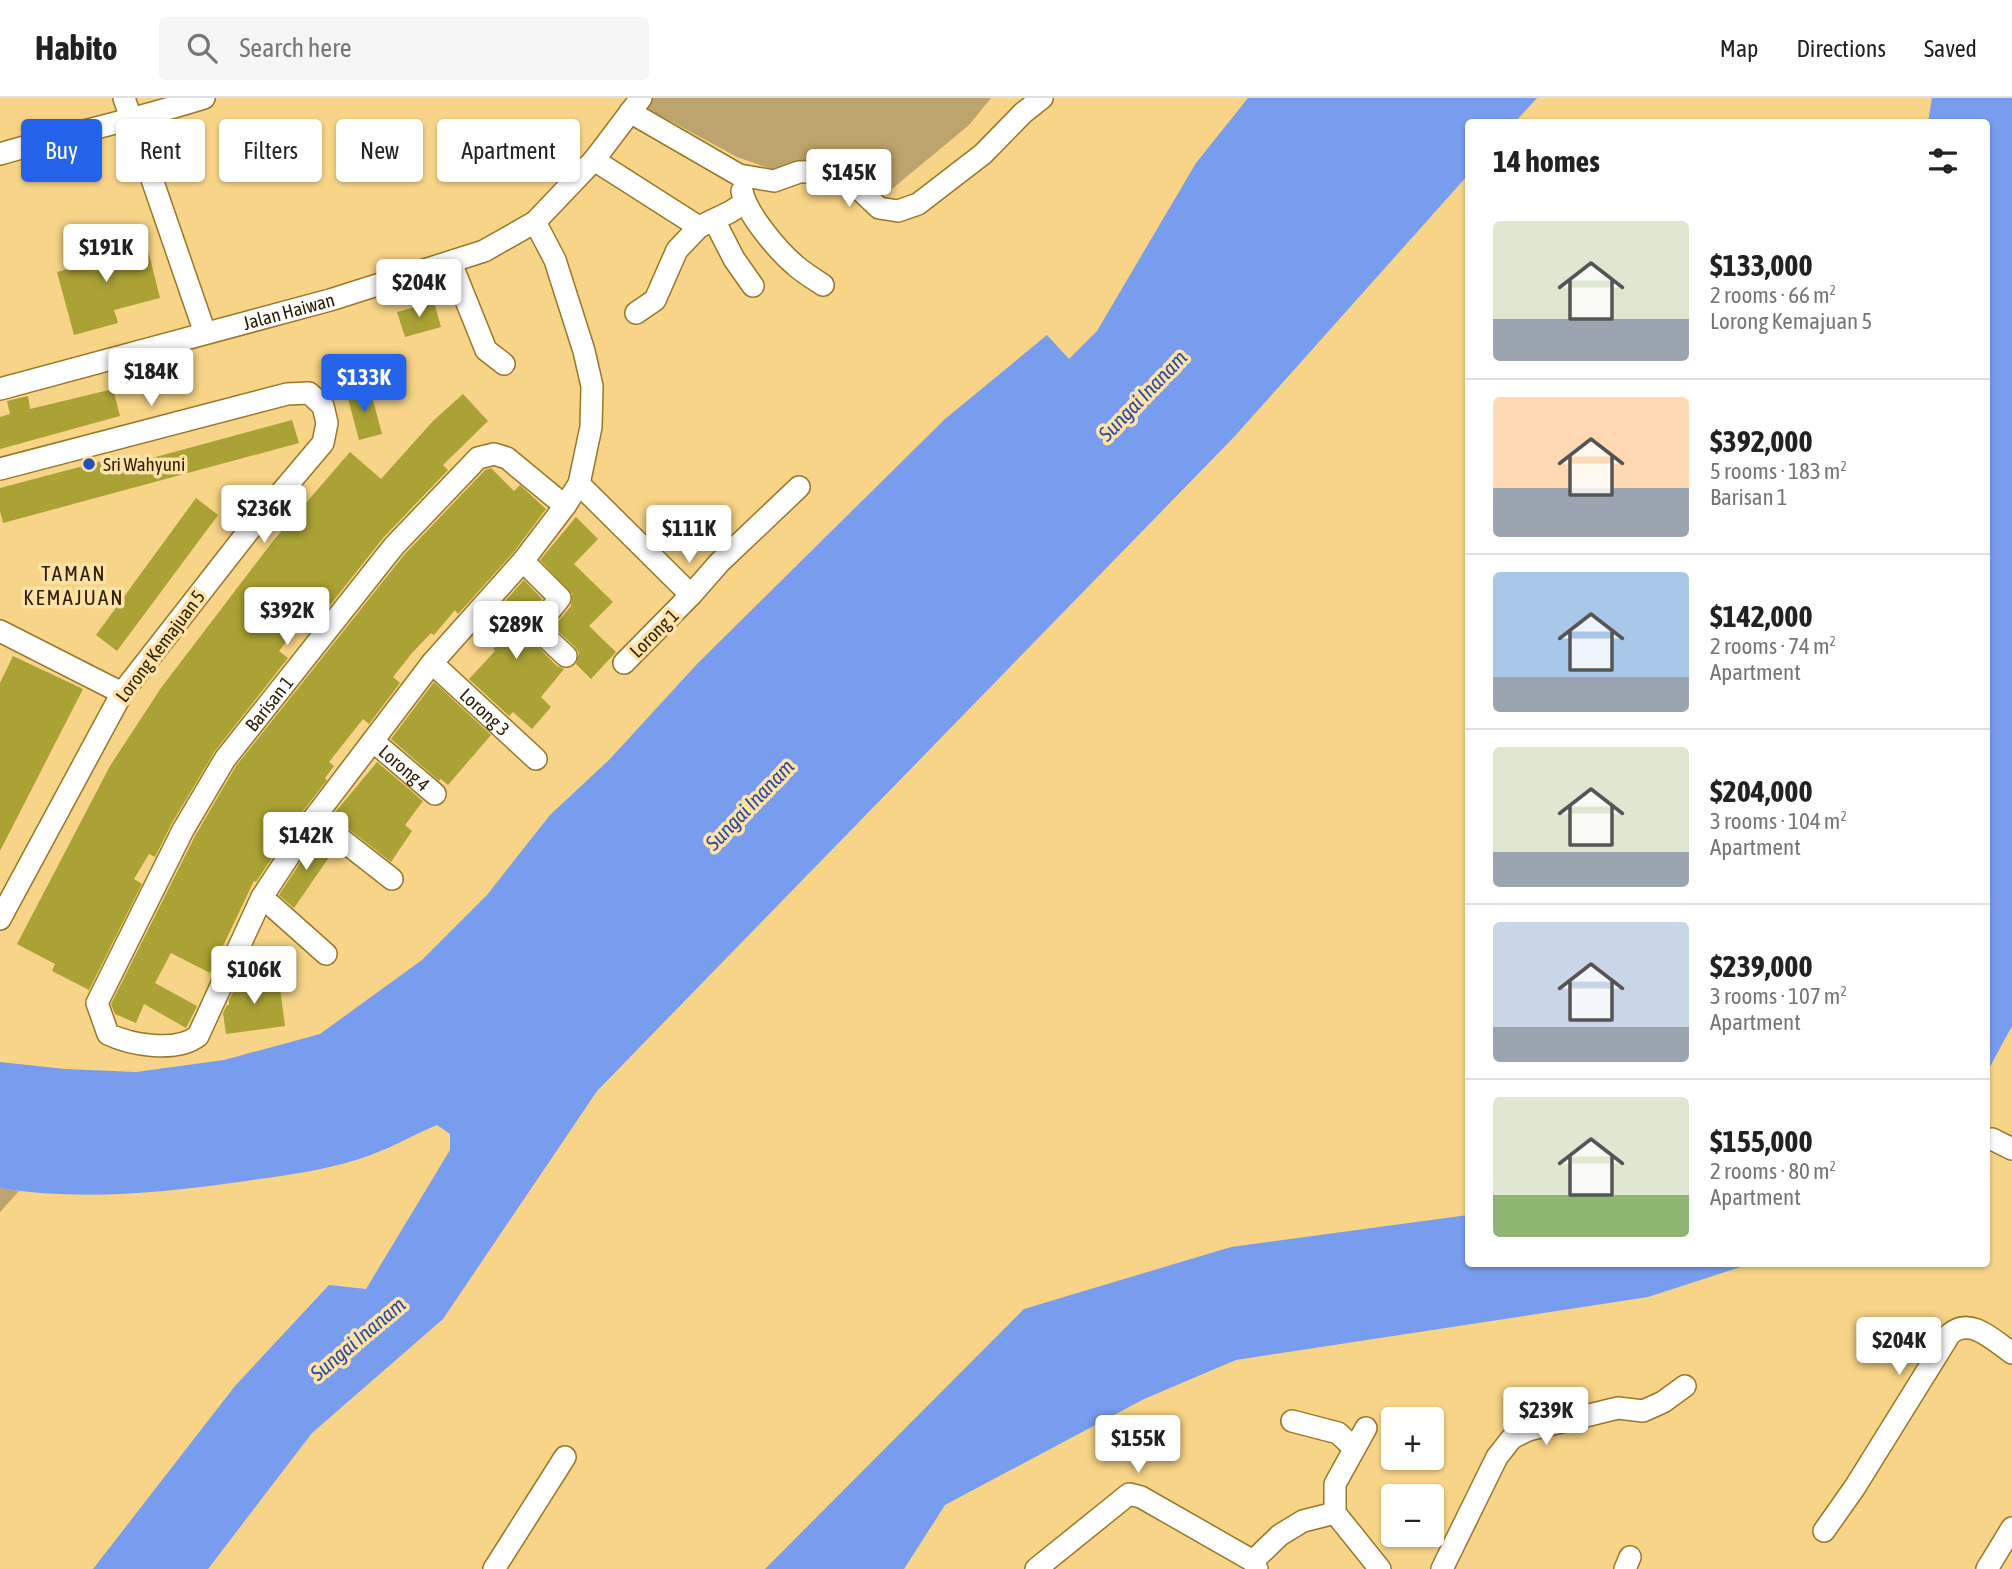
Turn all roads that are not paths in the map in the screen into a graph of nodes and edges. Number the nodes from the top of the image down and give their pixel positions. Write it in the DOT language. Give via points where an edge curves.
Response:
graph roads {
  1 [pos="124,98"];
  2 [pos="204,98"];
  3 [pos="1042,98"];
  4 [pos="636,105"];
  5 [pos="132,119"];
  6 [pos="135,119"];
  7 [pos="116,123"];
  8 [pos="0,154"];
  9 [pos="594,160"];
  10 [pos="740,175"];
  11 [pos="153,182"];
  12 [pos="744,203"];
  13 [pos="535,222"];
  14 [pos="706,223"];
  15 [pos="450,263"];
  16 [pos="823,285"];
  17 [pos="753,286"];
  18 [pos="636,313"];
  19 [pos="205,333"];
  20 [pos="503,364"];
  21 [pos="0,389"];
  22 [pos="0,469"];
  23 [pos="579,484"];
  24 [pos="799,487"];
  25 [pos="565,506"];
  26 [pos="523,561"];
  27 [pos="691,595"];
  28 [pos="0,631"];
  29 [pos="566,656"];
  30 [pos="432,663"];
  31 [pos="624,663"];
  32 [pos="122,693"];
  33 [pos="374,741"];
  34 [pos="536,760"];
  35 [pos="435,794"];
  36 [pos="314,818"];
  37 [pos="392,879"];
  38 [pos="262,897"];
  39 [pos="0,919"];
  40 [pos="326,954"];
  41 [pos="1992,1139"];
  42 [pos="2012,1149"];
  43 [pos="2012,1353"];
  44 [pos="1685,1386"];
  45 [pos="1292,1421"];
  46 [pos="1366,1429"];
  47 [pos="1354,1448"];
  48 [pos="565,1457"];
  49 [pos="1335,1513"];
  50 [pos="2012,1528"];
  51 [pos="1824,1531"];
  52 [pos="1255,1565"];
  53 [pos="494,1569"];
  54 [pos="1036,1569"];
  55 [pos="1380,1569"];
  56 [pos="1442,1569"];
  57 [pos="1986,1569"];
  1 -- 5 [label="street"];
  2 -- 6 [label="street"];
  3 -- 10 [label="street" via="983,154 918,204 898,211 879,208 840,171 799,172 774,181"];
  4 -- 9 [label="street, Jalan Haiwan"];
  4 -- 10 [label="street"];
  7 -- 8 [label="street"];
  9 -- 13 [label="street, Jalan Haiwan"];
  9 -- 14 [label="street"];
  10 -- 12 [label="street"];
  11 -- 19 [label="street"];
  12 -- 14 [label="street"];
  12 -- 16 [label="street" via="794,265"];
  13 -- 15 [label="street, Jalan Haiwan" via="484,251"];
  13 -- 23 [label="street" via="555,260 592,386 591,427"];
  14 -- 17 [label="street"];
  14 -- 18 [label="street" via="677,250 655,300"];
  15 -- 19 [label="street, Jalan Haiwan"];
  15 -- 20 [label="street" via="486,350"];
  19 -- 21 [label="street, Jalan Haiwan"];
  22 -- 32 [label="street, Lorong Kemajuan 5" via="286,394 309,393 323,406 327,423 323,443"];
  23 -- 25 [label="street"];
  23 -- 27 [label="street, Lorong 1"];
  24 -- 27 [label="street"];
  25 -- 26 [label="street"];
  25 -- 38 [label="street, Barisan 1" via="507,458 494,454 478,458 394,546 225,759 183,830 97,1003 108,1034 141,1045 189,1043 198,1036"];
  26 -- 29 [label="street" via="560,598 536,628"];
  26 -- 30 [label="street"];
  27 -- 31 [label="street, Lorong 1"];
  28 -- 32 [label="street"];
  30 -- 33 [label="street"];
  30 -- 34 [label="street, Lorong 3"];
  32 -- 39 [label="street, Lorong Kemajuan 5"];
  33 -- 35 [label="street, Lorong 4"];
  33 -- 36 [label="street"];
  36 -- 37 [label="street"];
  36 -- 38 [label="street"];
  38 -- 40 [label="street"];
  41 -- 42 [label="street"];
  43 -- 51 [label="street" via="1976,1329 1966,1326 1950,1334"];
  44 -- 56 [label="street" via="1643,1411 1618,1408 1512,1438 1497,1457"];
  45 -- 47 [label="street" via="1338,1433"];
  46 -- 47 [label="street"];
  47 -- 49 [label="street" via="1335,1484"];
  48 -- 53 [label="street"];
  49 -- 52 [label="street" via="1303,1521 1280,1535"];
  49 -- 55 [label="street"];
  50 -- 57 [label="street"];
  52 -- 54 [label="street" via="1129,1494"];
}
